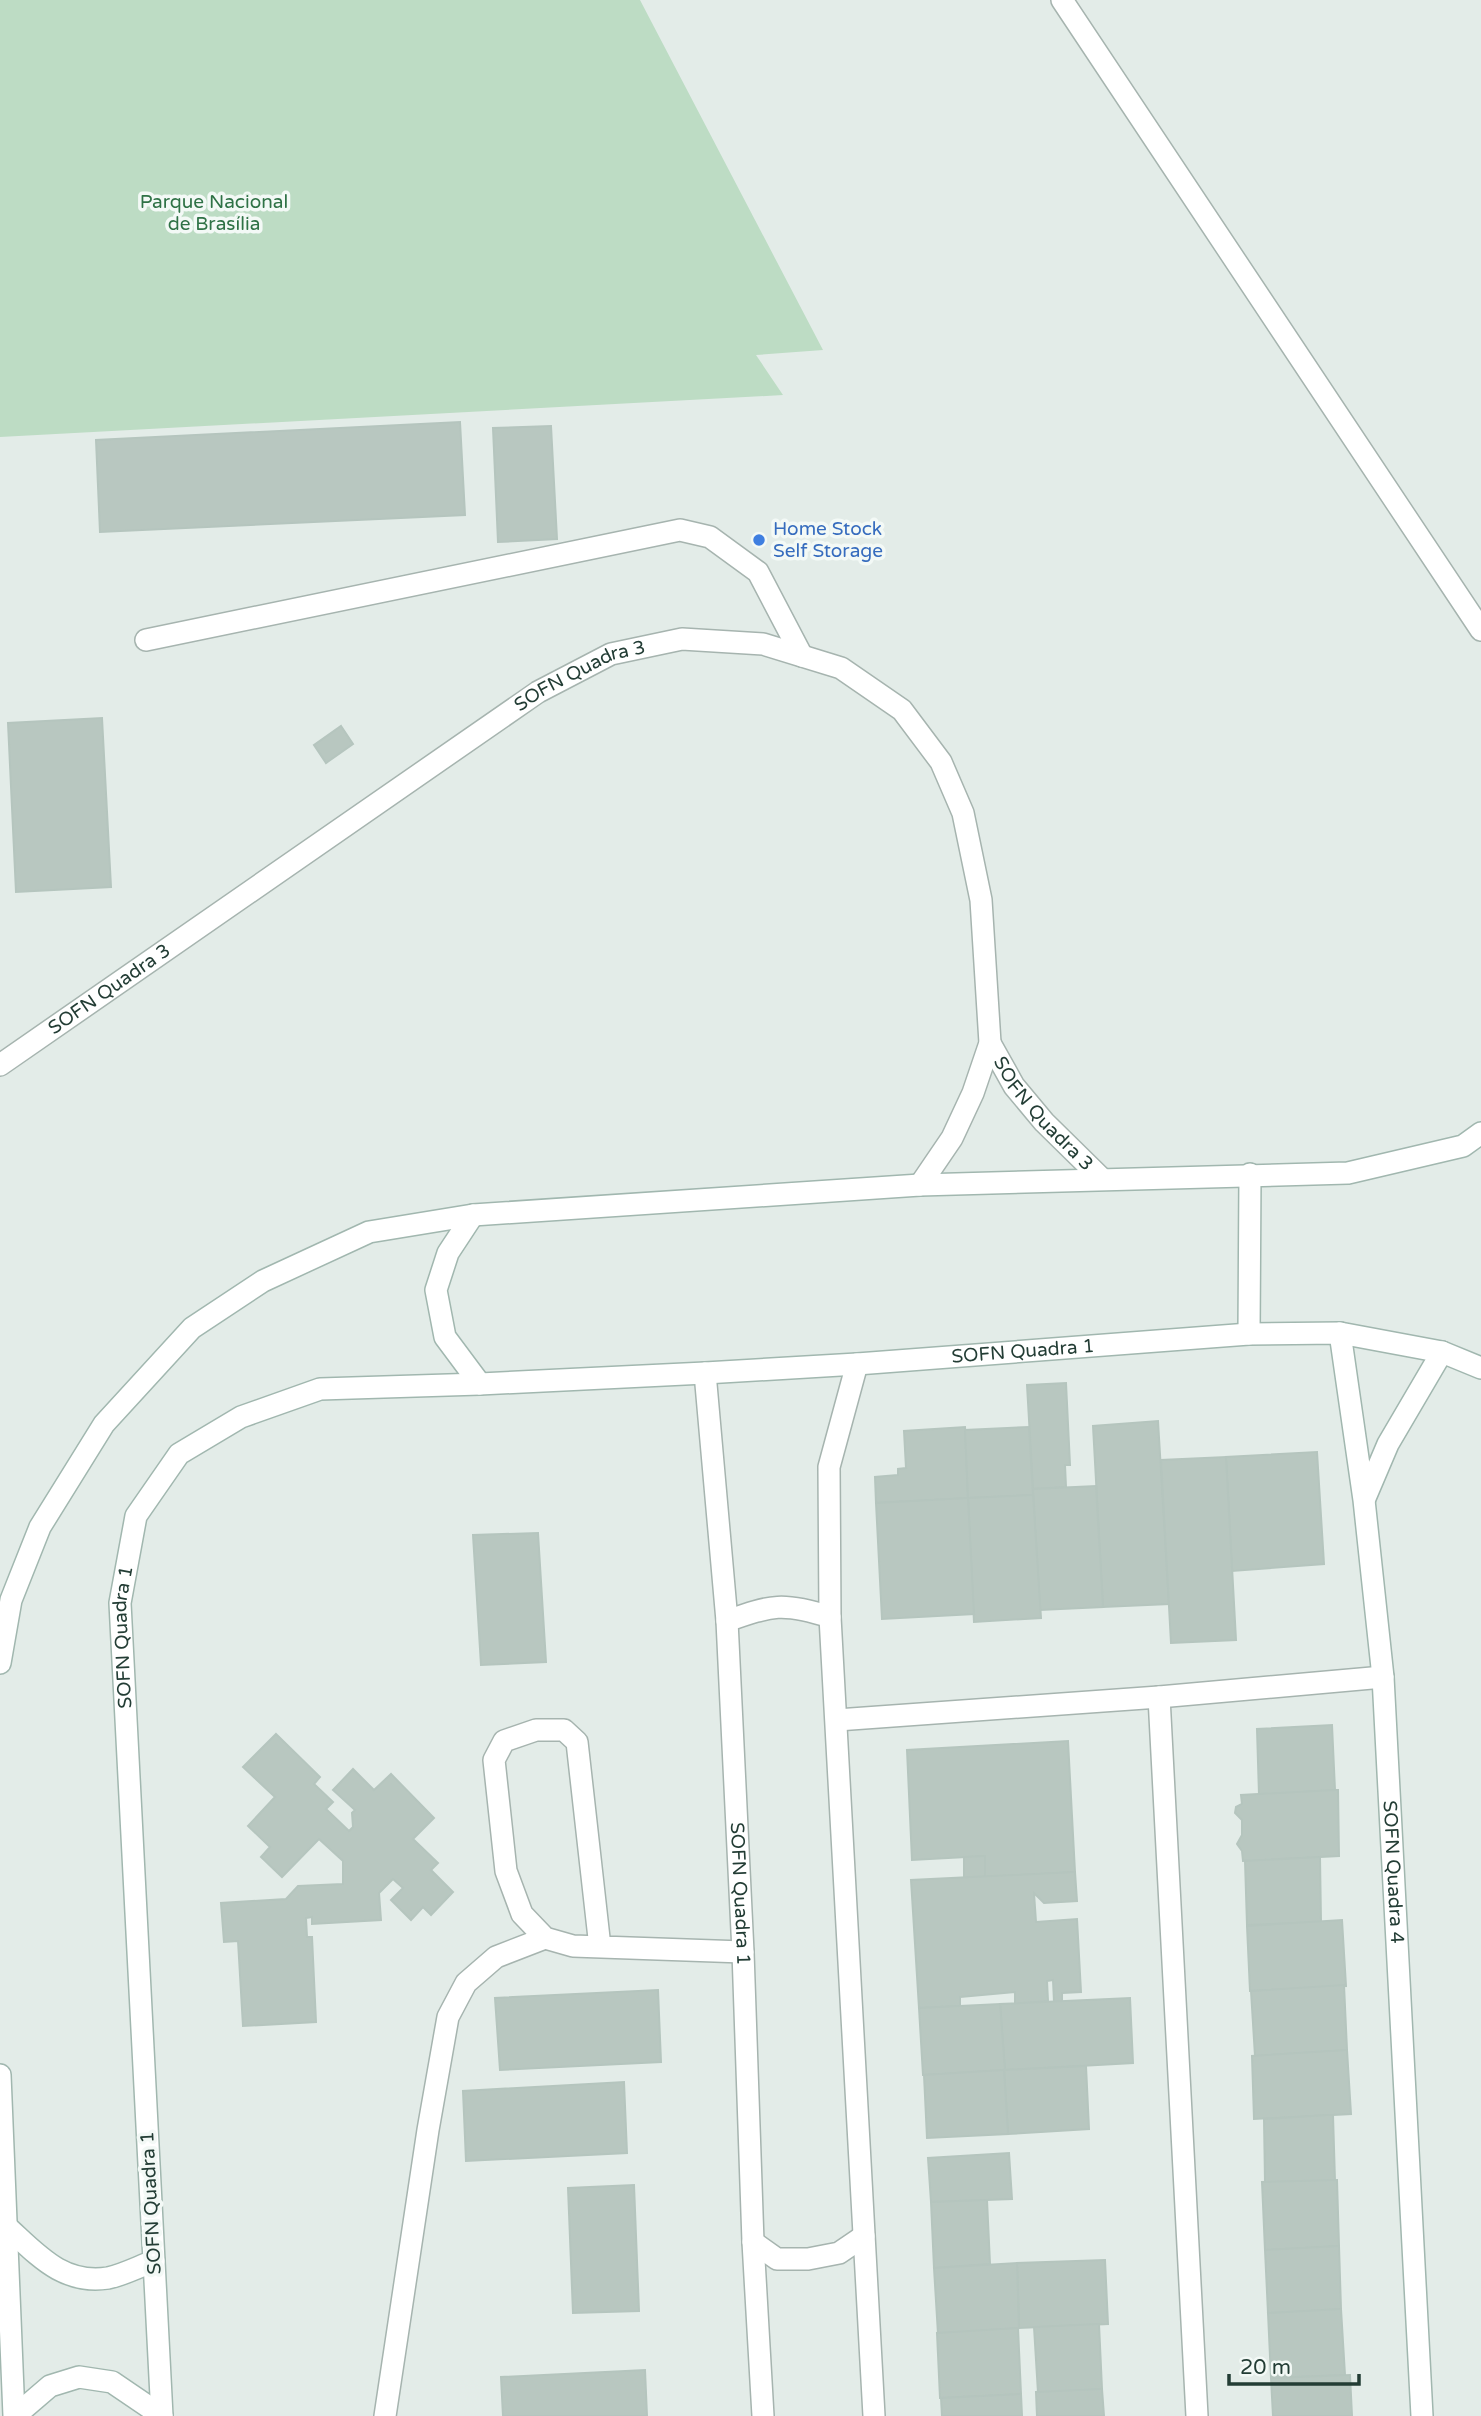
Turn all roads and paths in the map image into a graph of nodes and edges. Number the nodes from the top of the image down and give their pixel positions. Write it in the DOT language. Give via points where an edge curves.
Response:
graph roads {
  1 [pos="1062,0"];
  2 [pos="1481,630"];
  3 [pos="146,640"];
  4 [pos="802,656"];
  5 [pos="990,1043"];
  6 [pos="0,1065"];
  7 [pos="1481,1133"];
  8 [pos="1250,1174"];
  9 [pos="1102,1179"];
  10 [pos="920,1185"];
  11 [pos="473,1216"];
  12 [pos="1340,1333"];
  13 [pos="1249,1334"];
  14 [pos="1442,1352"];
  15 [pos="857,1364"];
  16 [pos="1481,1368"];
  17 [pos="705,1373"];
  18 [pos="480,1384"];
  19 [pos="1364,1500"];
  20 [pos="830,1617"];
  21 [pos="727,1622"];
  22 [pos="0,1663"];
  23 [pos="1383,1677"];
  24 [pos="1158,1697"];
  25 [pos="837,1720"];
  26 [pos="545,1938"];
  27 [pos="600,1947"];
  28 [pos="743,1952"];
  29 [pos="0,2075"];
  30 [pos="6,2226"];
  31 [pos="864,2236"];
  32 [pos="753,2242"];
  33 [pos="154,2261"];
  34 [pos="15,2416"];
  35 [pos="162,2416"];
  36 [pos="385,2416"];
  37 [pos="763,2416"];
  38 [pos="874,2416"];
  39 [pos="1197,2416"];
  40 [pos="1422,2416"];
  1 -- 2 [label="street"];
  3 -- 4 [label="street" via="680,530 710,537 758,572"];
  4 -- 5 [label="street, SOFN Quadra 3" via="841,668 902,710 941,762 963,813 981,900"];
  4 -- 6 [label="street, SOFN Quadra 3" via="763,644 682,639 611,654 526,700"];
  5 -- 9 [label="street, SOFN Quadra 3" via="1014,1086"];
  5 -- 10 [label="street, SOFN Quadra 3" via="952,1138"];
  7 -- 8 [label="street" via="1463,1146 1348,1173"];
  8 -- 9 [label="street"];
  8 -- 13 [label="street"];
  9 -- 10 [label="street"];
  10 -- 11 [label="street"];
  11 -- 18 [label="street" via="448,1252 436,1290 445,1337"];
  11 -- 22 [label="street" via="369,1233 263,1281 192,1328 104,1424 40,1527 11,1600"];
  12 -- 13 [label="street, SOFN Quadra 1"];
  12 -- 14 [label="street, SOFN Quadra 1"];
  12 -- 19 [label="street, SOFN Quadra 4"];
  13 -- 15 [label="street, SOFN Quadra 1"];
  14 -- 16 [label="street, SOFN Quadra 1"];
  14 -- 19 [label="street" via="1388,1444"];
  15 -- 17 [label="street, SOFN Quadra 1"];
  15 -- 20 [label="street" via="829,1467"];
  17 -- 18 [label="street, SOFN Quadra 1"];
  17 -- 21 [label="street, SOFN Quadra 1"];
  18 -- 33 [label="street, SOFN Quadra 1" via="320,1389 241,1417 179,1454 136,1516 120,1603"];
  19 -- 23 [label="street, SOFN Quadra 4"];
  20 -- 21 [label="street" via="780,1606"];
  20 -- 25 [label="street"];
  21 -- 28 [label="street, SOFN Quadra 1"];
  23 -- 24 [label="street"];
  23 -- 40 [label="street, SOFN Quadra 4"];
  24 -- 25 [label="street"];
  24 -- 39 [label="street"];
  25 -- 31 [label="street"];
  26 -- 27 [label="street"];
  26 -- 27 [label="street" via="522,1914 506,1871 494,1760 505,1741 536,1730 564,1730 577,1742"];
  26 -- 36 [label="street" via="496,1957 466,1983 448,2017"];
  27 -- 28 [label="street"];
  28 -- 32 [label="street, SOFN Quadra 1"];
  29 -- 30 [label="street"];
  30 -- 33 [label="street" via="51,2266 76,2278 108,2278"];
  30 -- 34 [label="street"];
  31 -- 32 [label="street" via="839,2253 808,2259 777,2259"];
  31 -- 38 [label="street"];
  32 -- 37 [label="street, SOFN Quadra 1"];
  33 -- 35 [label="street, SOFN Quadra 1"];
  34 -- 35 [label="street" via="50,2386 79,2377 112,2382"];
}
